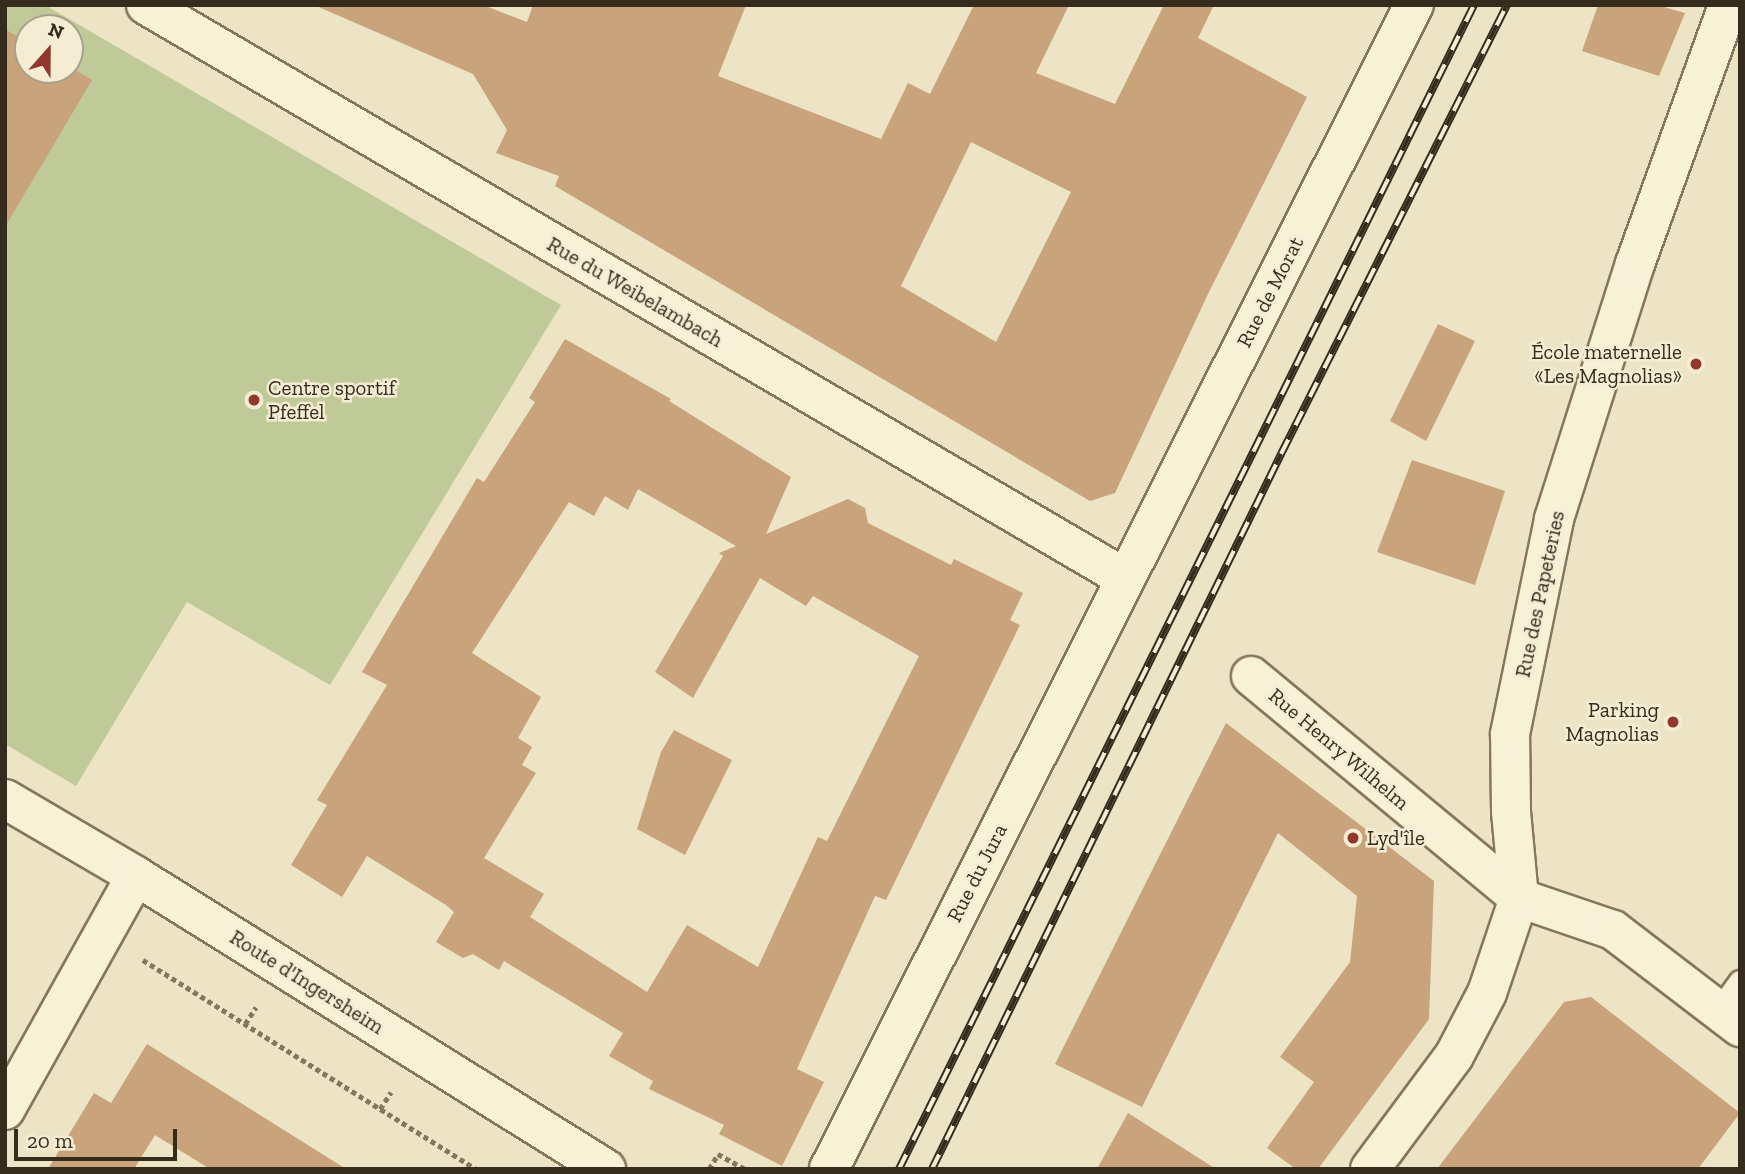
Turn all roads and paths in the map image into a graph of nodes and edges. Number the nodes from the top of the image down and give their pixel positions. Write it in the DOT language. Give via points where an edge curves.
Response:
graph roads {
  1 [pos="145,5"];
  2 [pos="1414,5"];
  3 [pos="1728,5"];
  4 [pos="1125,578"];
  5 [pos="1251,676"];
  6 [pos="5,799"];
  7 [pos="136,876"];
  8 [pos="1519,898"];
  9 [pos="103,936"];
  10 [pos="1733,1007"];
  11 [pos="5,1111"];
  12 [pos="476,1169"];
  13 [pos="606,1169"];
  14 [pos="709,1169"];
  15 [pos="745,1169"];
  16 [pos="829,1169"];
  17 [pos="1370,1169"];
  1 -- 4 [label="street, Rue du Weibelambach"];
  2 -- 4 [label="street, Rue de Morat"];
  3 -- 8 [label="street, Rue des Papeteries" via="1635,264 1554,519 1510,733"];
  4 -- 16 [label="street, Rue du Jura"];
  5 -- 8 [label="street, Rue Henry Wilhelm"];
  6 -- 7 [label="street, Route d'Ingersheim"];
  7 -- 9 [label="street"];
  7 -- 13 [label="street, Route d'Ingersheim"];
  8 -- 10 [label="street, Rue Henry Wilhelm" via="1614,930"];
  8 -- 17 [label="street, Rue des Papeteries" via="1487,993 1454,1056"];
  9 -- 11 [label="street"];
  9 -- 12 [label="path"];
  14 -- 15 [label="path" via="718,1154"];
}
